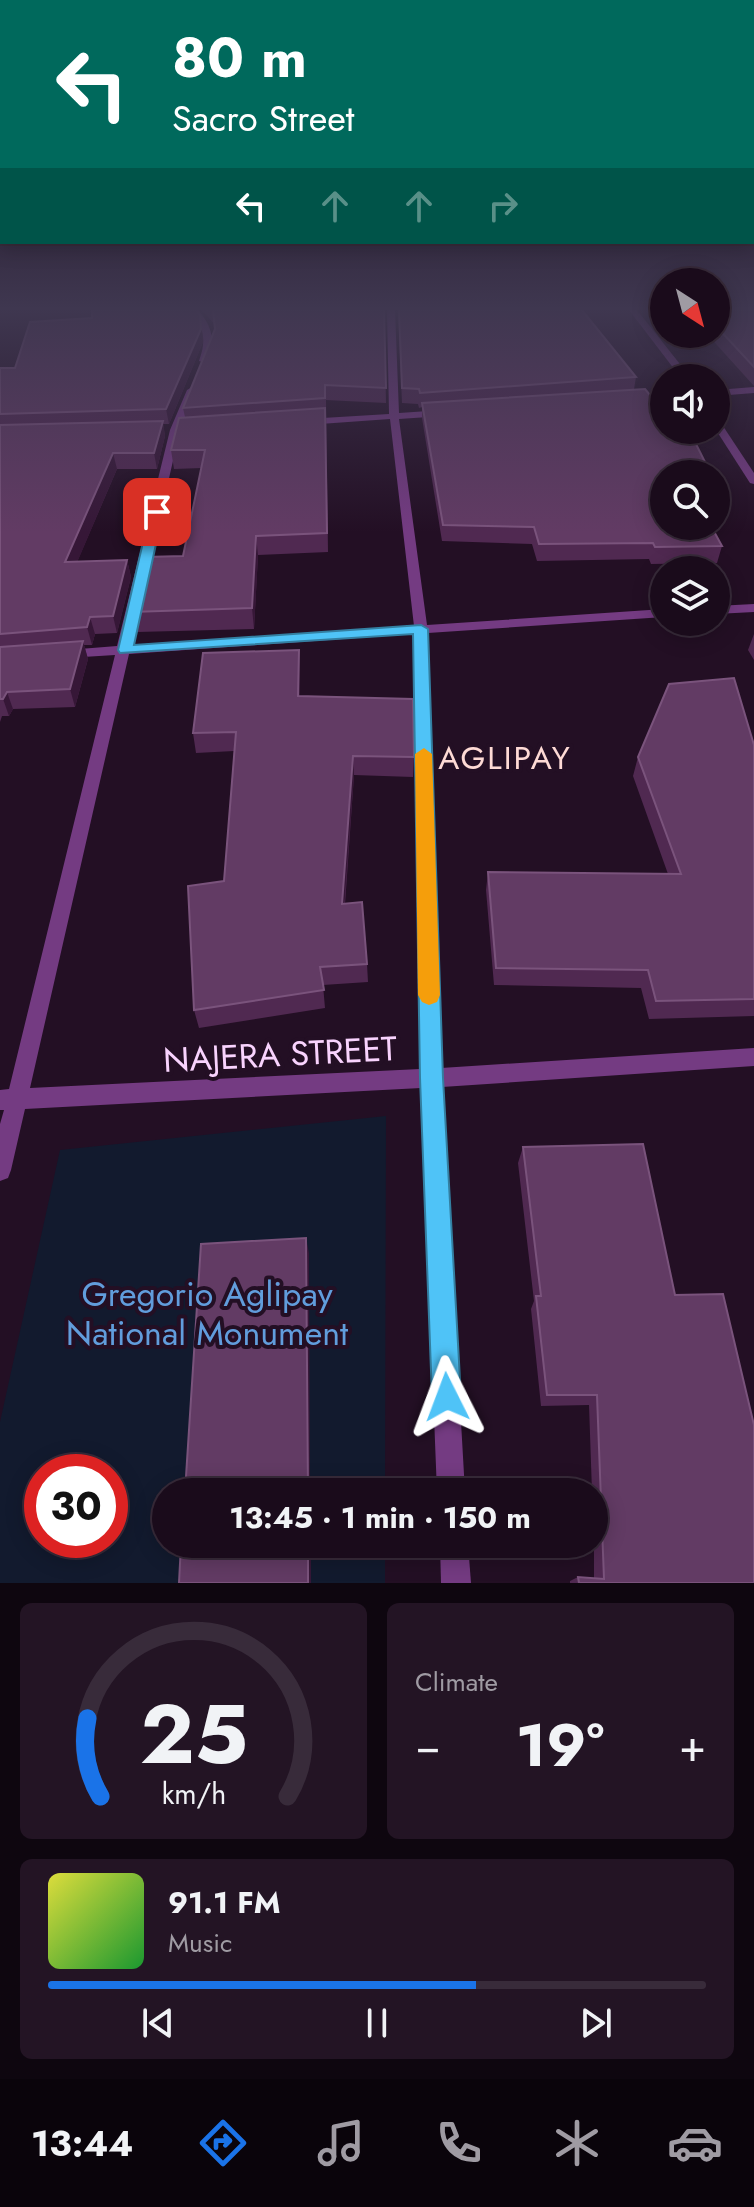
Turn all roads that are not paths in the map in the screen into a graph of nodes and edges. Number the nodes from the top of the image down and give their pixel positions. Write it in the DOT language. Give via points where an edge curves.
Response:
graph roads {
  1 [pos="194,384"];
  2 [pos="393,384"];
  3 [pos="754,390"];
  4 [pos="730,392"];
  5 [pos="650,397"];
  6 [pos="616,400"];
  7 [pos="458,412"];
  8 [pos="394,416"];
  9 [pos="300,422"];
  10 [pos="730,444"];
  11 [pos="754,481"];
  12 [pos="754,608"];
  13 [pos="730,609"];
  14 [pos="650,614"];
  15 [pos="421,629"];
  16 [pos="125,650"];
  17 [pos="47,655"];
  18 [pos="754,1057"];
  19 [pos="431,1078"];
  20 [pos="8,1100"];
  21 [pos="0,1170"];
  22 [pos="450,1478"];
  23 [pos="455,1558"];
  24 [pos="456,1583"];
  1 -- 16 [label="street" via="175,430"];
  2 -- 8 [label="street"];
  3 -- 4 [label="street"];
  5 -- 6 [label="street"];
  7 -- 8 [label="street"];
  8 -- 9 [label="street"];
  8 -- 15 [label="street"];
  10 -- 11 [label="street"];
  12 -- 13 [label="street"];
  14 -- 15 [label="street"];
  15 -- 16 [label="street"];
  15 -- 19 [label="street"];
  16 -- 17 [label="street"];
  16 -- 20 [label="street"];
  18 -- 19 [label="street, NAJERA STREET"];
  19 -- 20 [label="street, NAJERA STREET"];
  19 -- 22 [label="street"];
  20 -- 21 [label="street"];
  23 -- 24 [label="street"];
}
